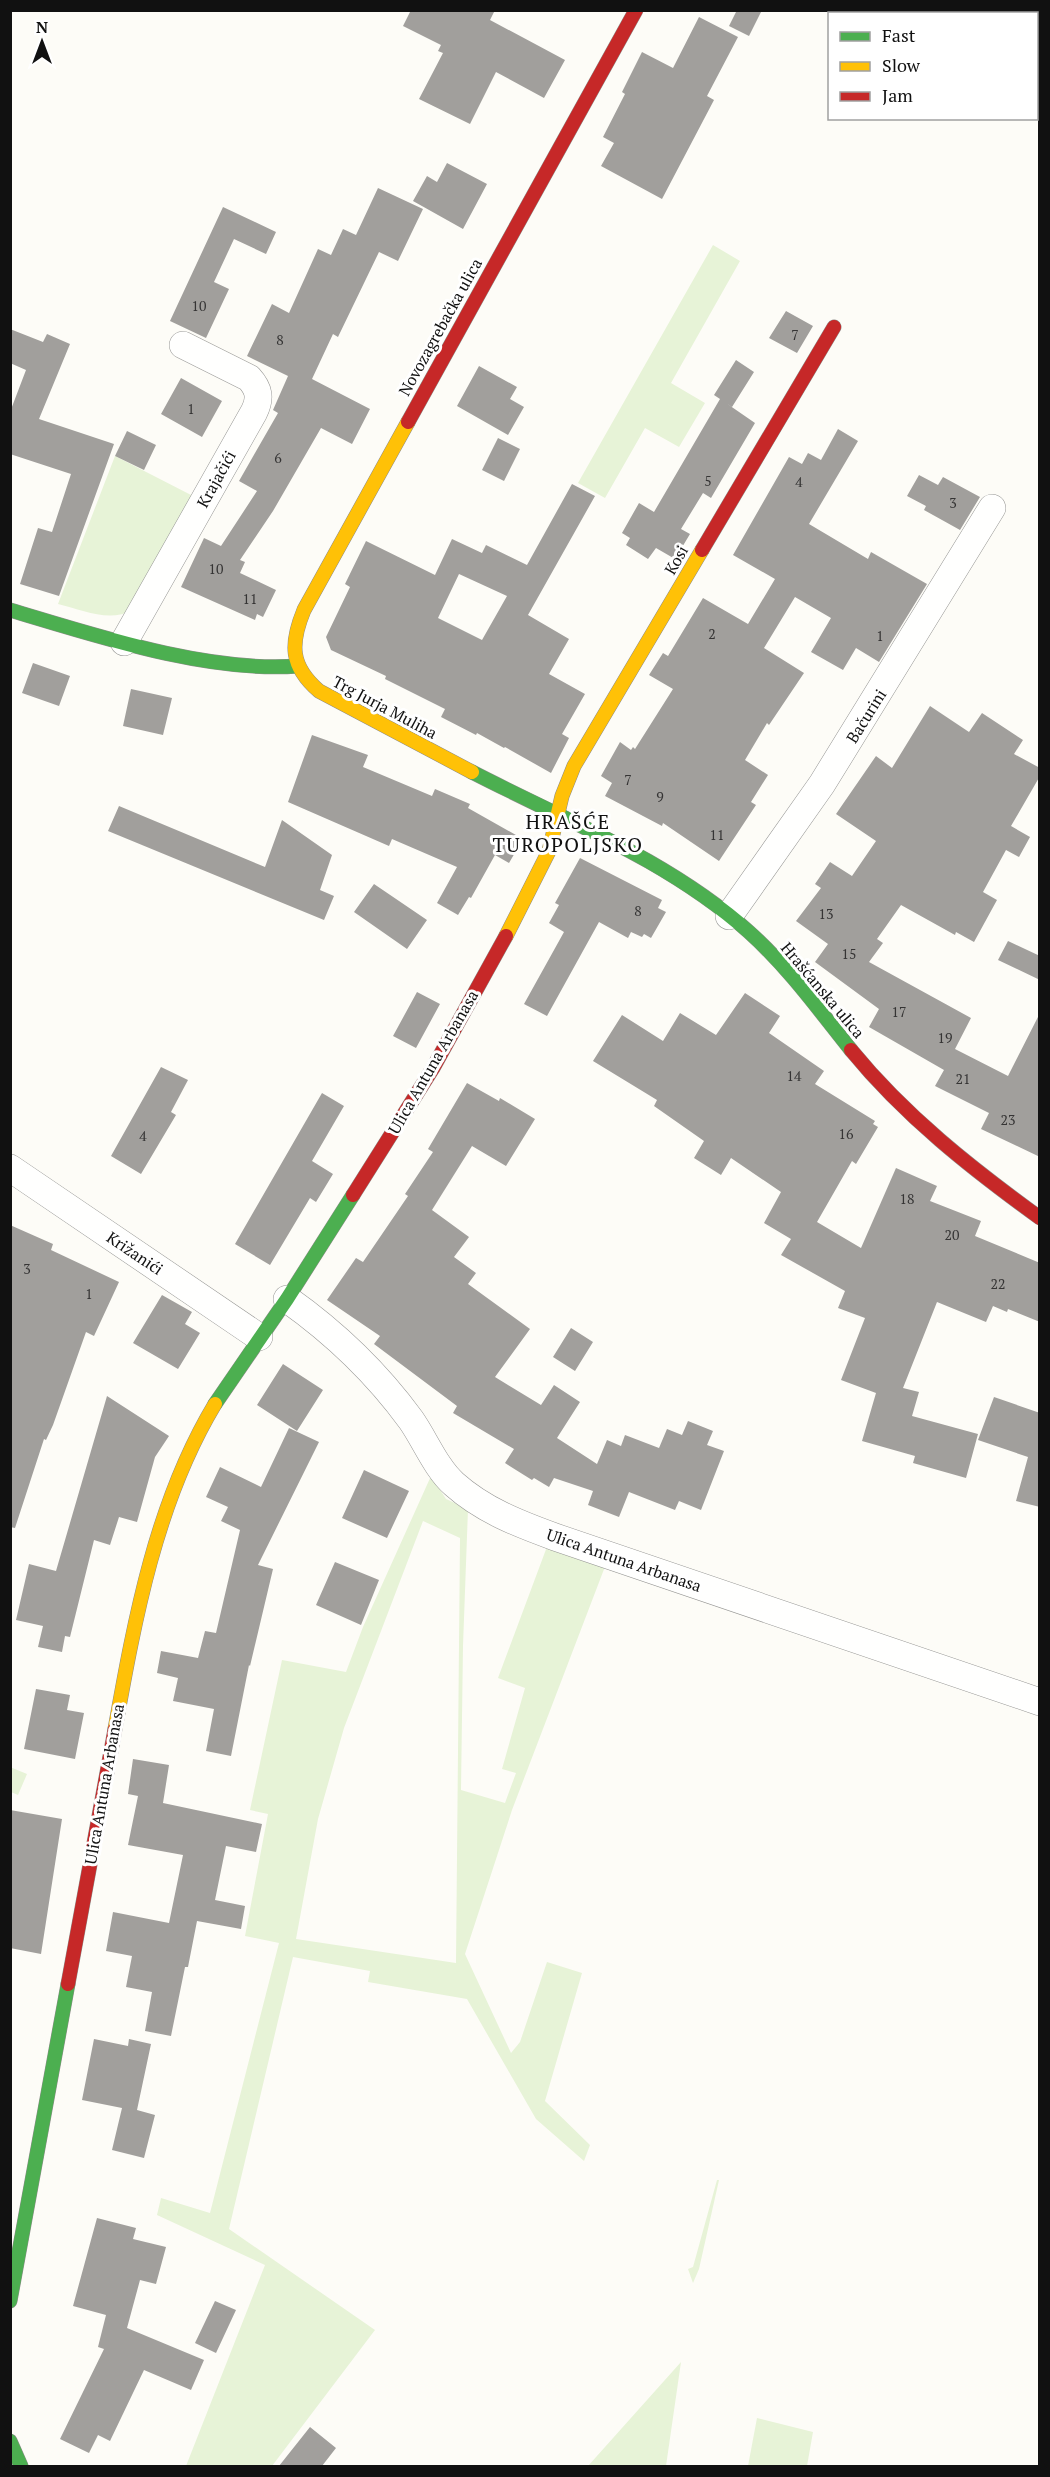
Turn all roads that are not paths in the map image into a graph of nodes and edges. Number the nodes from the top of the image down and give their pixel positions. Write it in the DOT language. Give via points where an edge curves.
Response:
graph roads {
  1 [pos="636,10"];
  2 [pos="834,327"];
  3 [pos="183,345"];
  4 [pos="992,508"];
  5 [pos="10,610"];
  6 [pos="124,642"];
  7 [pos="298,666"];
  8 [pos="558,815"];
  9 [pos="729,916"];
  10 [pos="10,1168"];
  11 [pos="1040,1218"];
  12 [pos="287,1299"];
  13 [pos="259,1337"];
  14 [pos="1040,1702"];
  15 [pos="10,2301"];
  16 [pos="10,2441"];
  17 [pos="21,2466"];
  1 -- 7 [label="main road, Novozagrebačka ulica" via="304,610 294,634"];
  2 -- 8 [label="main road, Kosi" via="574,766"];
  3 -- 6 [label="street, Krajačići" via="249,378 257,386 259,396 254,412"];
  4 -- 9 [label="street, Bačurini" via="822,784"];
  5 -- 6 [label="main road"];
  6 -- 7 [label="main road" via="226,664 278,669"];
  7 -- 8 [label="main road, Trg Jurja Muliha" via="310,685 319,691"];
  8 -- 9 [label="main road, Hrašćanska ulica" via="638,855"];
  8 -- 12 [label="main road, Ulica Antuna Arbanasa" via="549,851 433,1068"];
  9 -- 11 [label="main road, Hrašćanska ulica" via="798,983 908,1112 948,1148"];
  10 -- 13 [label="street, Križanići"];
  12 -- 13 [label="main road, Ulica Antuna Arbanasa"];
  12 -- 14 [label="street, Ulica Antuna Arbanasa" via="362,1360 412,1422 452,1483 486,1507 555,1537"];
  13 -- 15 [label="main road, Ulica Antuna Arbanasa" via="190,1449 162,1523 142,1595 124,1674"];
  16 -- 17 [label="main road"];
}
